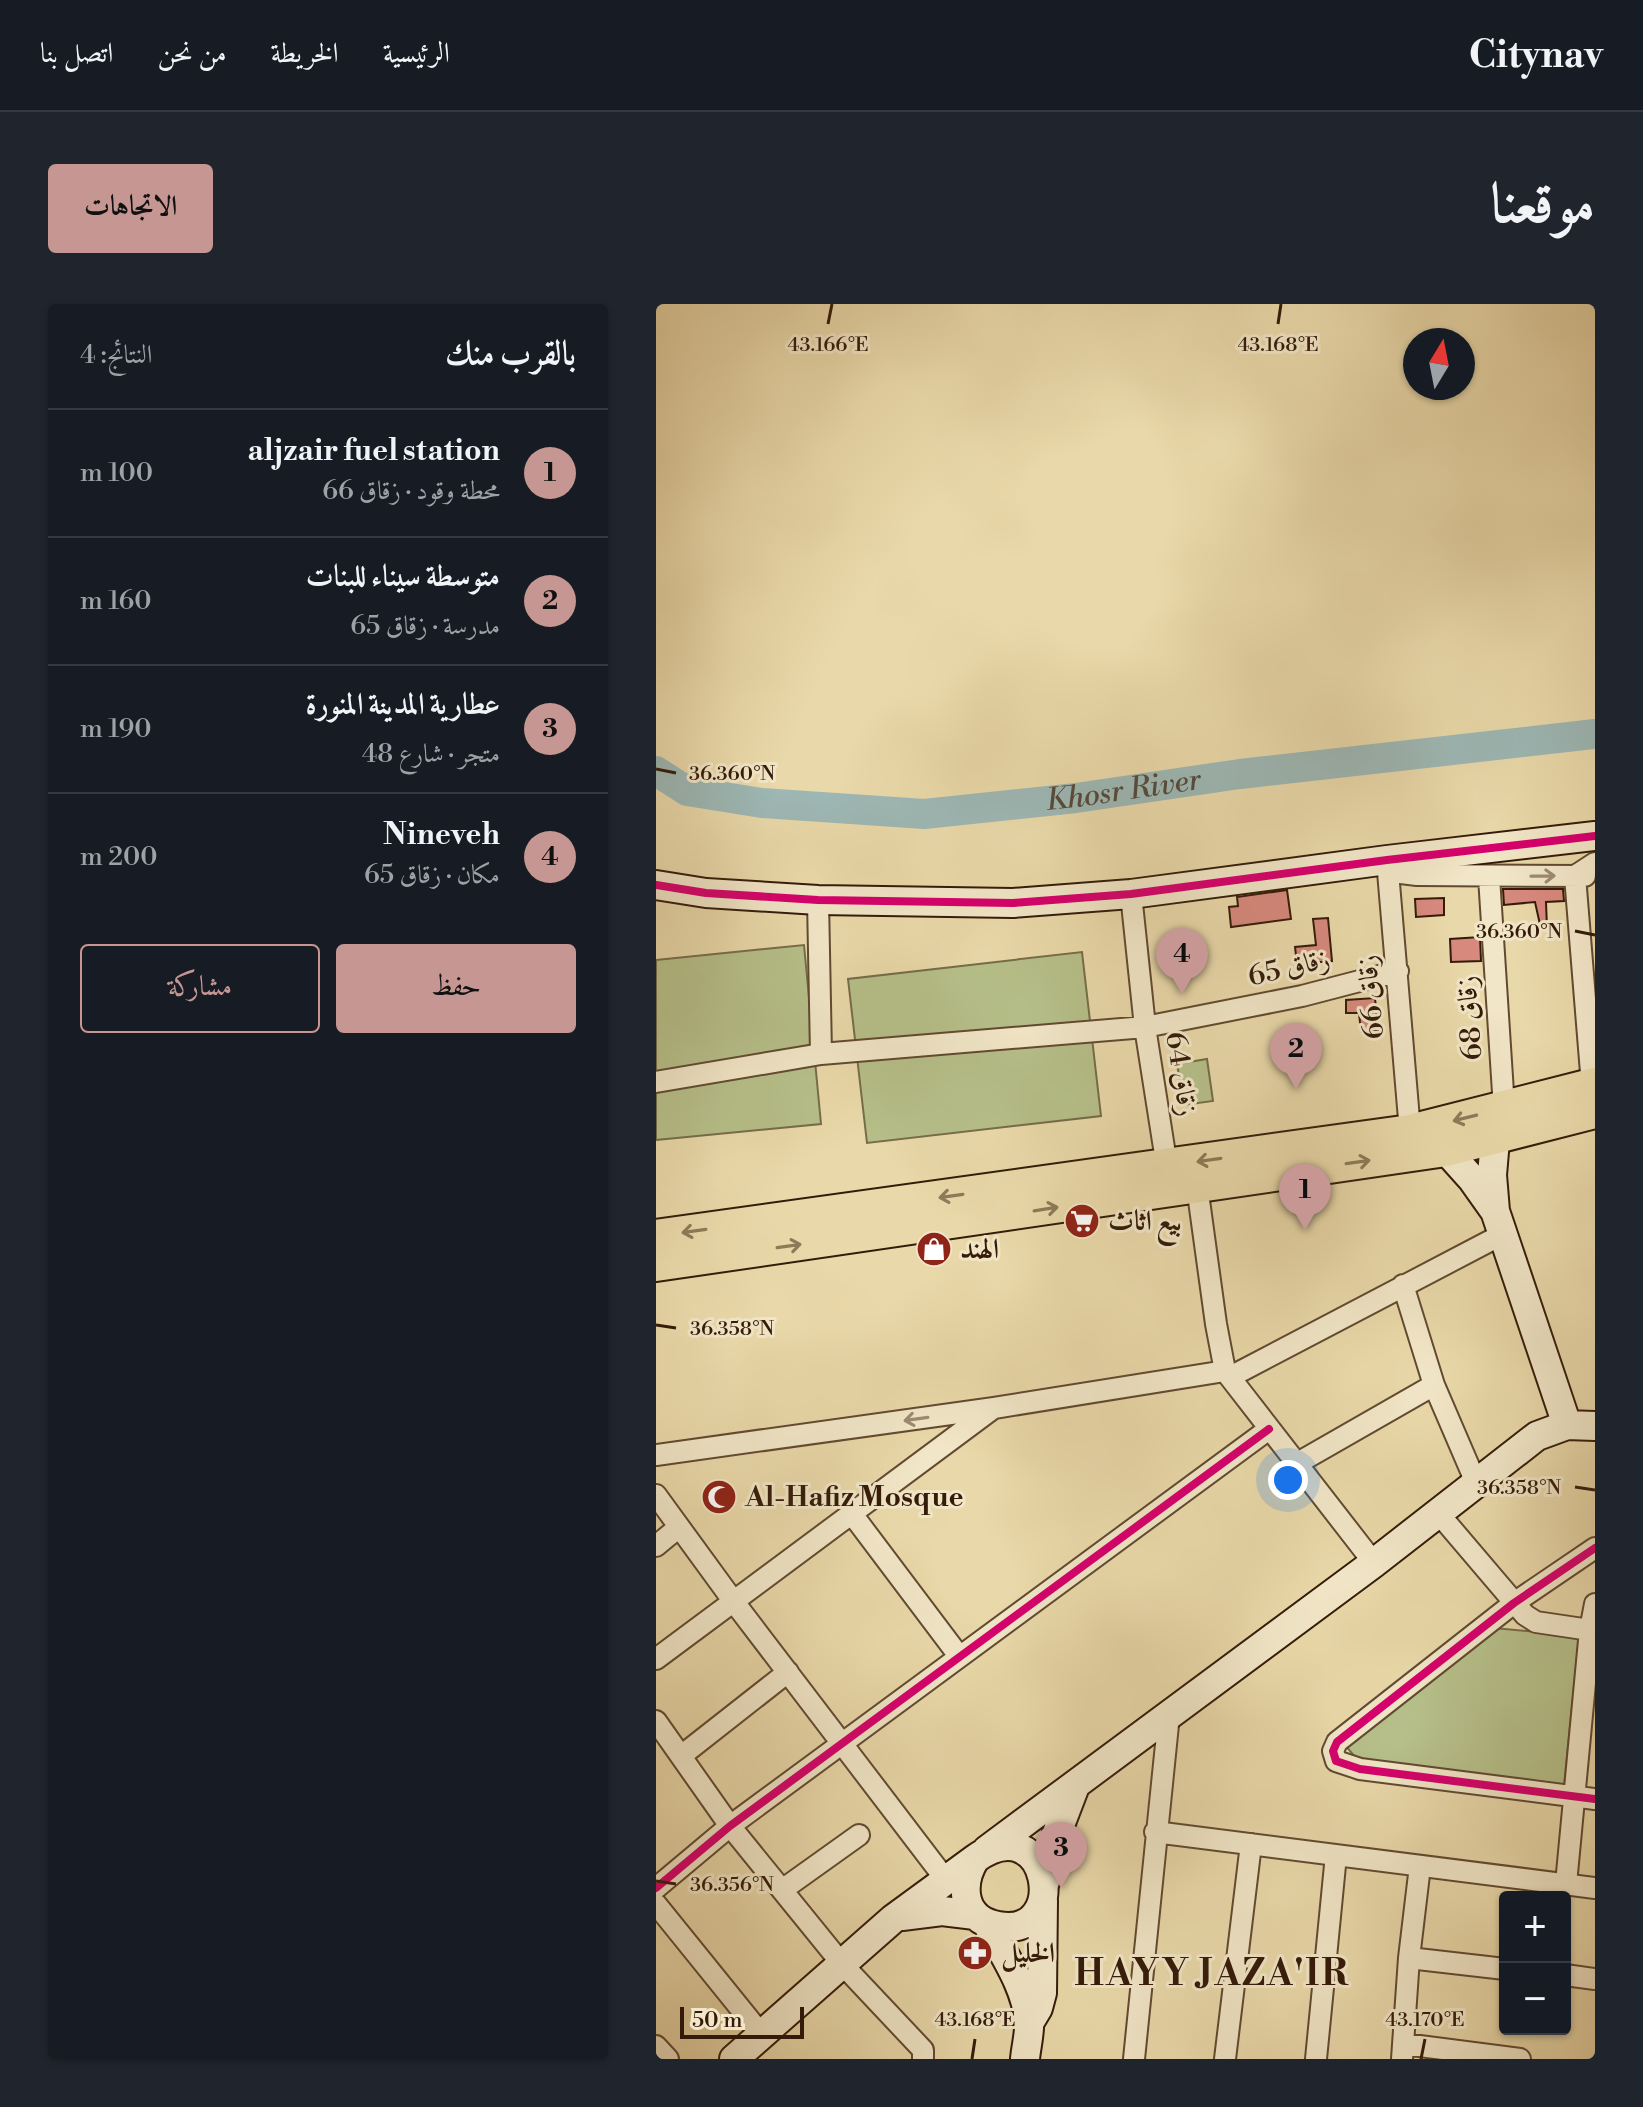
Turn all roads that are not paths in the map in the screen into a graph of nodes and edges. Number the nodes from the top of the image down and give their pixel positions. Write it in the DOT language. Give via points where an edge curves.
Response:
graph roads {
  1 [pos="1595,836"];
  2 [pos="1387,860"];
  3 [pos="1595,863"];
  4 [pos="1585,876"];
  5 [pos="1489,877"];
  6 [pos="656,885"];
  7 [pos="1131,894"];
  8 [pos="818,900"];
  9 [pos="1398,971"];
  10 [pos="1145,1027"];
  11 [pos="821,1054"];
  12 [pos="656,1082"];
  13 [pos="1594,1094"];
  14 [pos="1504,1108"];
  15 [pos="1410,1131"];
  16 [pos="1495,1140"];
  17 [pos="1446,1150"];
  18 [pos="1167,1167"];
  19 [pos="1197,1186"];
  20 [pos="1499,1222"];
  21 [pos="656,1236"];
  22 [pos="656,1265"];
  23 [pos="1403,1285"];
  24 [pos="1228,1374"];
  25 [pos="1434,1385"];
  26 [pos="994,1408"];
  27 [pos="1581,1425"];
  28 [pos="1269,1429"];
  29 [pos="656,1455"];
  30 [pos="1296,1464"];
  31 [pos="1477,1485"];
  32 [pos="656,1495"];
  33 [pos="852,1514"];
  34 [pos="1439,1514"];
  35 [pos="679,1527"];
  36 [pos="656,1546"];
  37 [pos="1595,1548"];
  38 [pos="1374,1563"];
  39 [pos="734,1602"];
  40 [pos="1514,1603"];
  41 [pos="1595,1604"];
  42 [pos="1590,1630"];
  43 [pos="959,1656"];
  44 [pos="656,1659"];
  45 [pos="788,1672"];
  46 [pos="1169,1715"];
  47 [pos="656,1721"];
  48 [pos="842,1742"];
  49 [pos="681,1756"];
  50 [pos="1075,1786"];
  51 [pos="1585,1798"];
  52 [pos="730,1826"];
  53 [pos="1155,1832"];
  54 [pos="859,1835"];
  55 [pos="1251,1844"];
  56 [pos="981,1855"];
  57 [pos="1336,1855"];
  58 [pos="1420,1866"];
  59 [pos="946,1880"];
  60 [pos="1566,1884"];
  61 [pos="656,1888"];
  62 [pos="1595,1888"];
  63 [pos="782,1890"];
  64 [pos="1044,1891"];
  65 [pos="656,1904"];
  66 [pos="893,1919"];
  67 [pos="981,1919"];
  68 [pos="1409,1958"];
  69 [pos="842,1964"];
  70 [pos="1499,1968"];
  71 [pos="1571,1976"];
  72 [pos="1595,1979"];
  73 [pos="1029,2023"];
  74 [pos="761,2034"];
  75 [pos="656,2046"];
  76 [pos="1403,2051"];
  77 [pos="919,2056"];
  78 [pos="668,2059"];
  79 [pos="734,2059"];
  80 [pos="1025,2059"];
  81 [pos="1134,2059"];
  82 [pos="1225,2059"];
  83 [pos="1316,2059"];
  84 [pos="1520,2059"];
  1 -- 2 [label="street"];
  2 -- 5 [label="street" via="1401,873"];
  2 -- 7 [label="street"];
  2 -- 9 [label="street, زقاق 66"];
  3 -- 4 [label="street"];
  5 -- 4 [label="street, one-way"];
  4 -- 13 [label="street"];
  5 -- 14 [label="street, زقاق 68"];
  6 -- 8 [label="street"];
  7 -- 8 [label="street" via="1013,903"];
  7 -- 10 [label="street, زقاق 64"];
  8 -- 11 [label="street"];
  9 -- 10 [label="street, زقاق 65"];
  9 -- 15 [label="street, زقاق 66"];
  10 -- 11 [label="street, زقاق 65"];
  10 -- 18 [label="street, زقاق 64"];
  11 -- 12 [label="street, زقاق 65"];
  13 -- 14 [label="main road"];
  13 -- 16 [label="main road"];
  14 -- 15 [label="main road, one-way"];
  15 -- 18 [label="main road, one-way"];
  16 -- 17 [label="main road"];
  16 -- 20 [label="street" via="1492,1175"];
  19 -- 17 [label="main road, one-way"];
  17 -- 20 [label="street"];
  18 -- 21 [label="main road, one-way"];
  22 -- 19 [label="main road, one-way"];
  19 -- 24 [label="street"];
  20 -- 23 [label="street"];
  20 -- 27 [label="street"];
  23 -- 24 [label="street"];
  23 -- 25 [label="street"];
  24 -- 26 [label="street"];
  24 -- 28 [label="street"];
  25 -- 30 [label="street"];
  25 -- 31 [label="street"];
  26 -- 29 [label="street, one-way"];
  26 -- 33 [label="street"];
  27 -- 31 [label="street" via="1537,1436"];
  28 -- 30 [label="street"];
  28 -- 43 [label="street"];
  30 -- 38 [label="street"];
  31 -- 34 [label="street"];
  32 -- 35 [label="street"];
  33 -- 39 [label="street"];
  33 -- 43 [label="street"];
  34 -- 38 [label="street"];
  34 -- 40 [label="street"];
  35 -- 36 [label="street"];
  35 -- 39 [label="street"];
  37 -- 40 [label="street"];
  38 -- 46 [label="street"];
  39 -- 44 [label="street"];
  39 -- 45 [label="street"];
  40 -- 42 [label="street" via="1536,1622"];
  40 -- 51 [label="street" via="1337,1742 1336,1761 1360,1769"];
  41 -- 42 [label="street"];
  42 -- 51 [label="street"];
  43 -- 48 [label="street"];
  45 -- 48 [label="street"];
  45 -- 49 [label="street"];
  46 -- 50 [label="street"];
  46 -- 53 [label="street"];
  47 -- 49 [label="street"];
  48 -- 52 [label="street"];
  48 -- 59 [label="street"];
  49 -- 52 [label="street"];
  50 -- 56 [label="street"];
  50 -- 64 [label="street"];
  51 -- 60 [label="street"];
  52 -- 61 [label="street"];
  52 -- 63 [label="street"];
  53 -- 55 [label="street"];
  53 -- 81 [label="street"];
  54 -- 63 [label="street"];
  55 -- 57 [label="street"];
  55 -- 82 [label="street"];
  56 -- 59 [label="street"];
  56 -- 64 [label="street" via="1002,1846 1031,1856 1040,1868"];
  56 -- 67 [label="street" via="967,1872 964,1887 967,1902"];
  57 -- 58 [label="street"];
  57 -- 83 [label="street"];
  58 -- 60 [label="street"];
  58 -- 68 [label="street"];
  59 -- 66 [label="street"];
  60 -- 62 [label="street"];
  63 -- 69 [label="street"];
  64 -- 67 [label="street" via="1036,1912 1014,1926"];
  64 -- 73 [label="street" via="1042,1993"];
  65 -- 74 [label="street"];
  66 -- 67 [label="street" via="934,1911"];
  66 -- 69 [label="street"];
  67 -- 73 [label="street" via="1013,1972"];
  68 -- 70 [label="street"];
  68 -- 76 [label="street"];
  69 -- 74 [label="street"];
  69 -- 77 [label="street"];
  71 -- 72 [label="street"];
  73 -- 80 [label="street"];
  74 -- 79 [label="street"];
  75 -- 78 [label="street"];
  76 -- 84 [label="street"];
}
